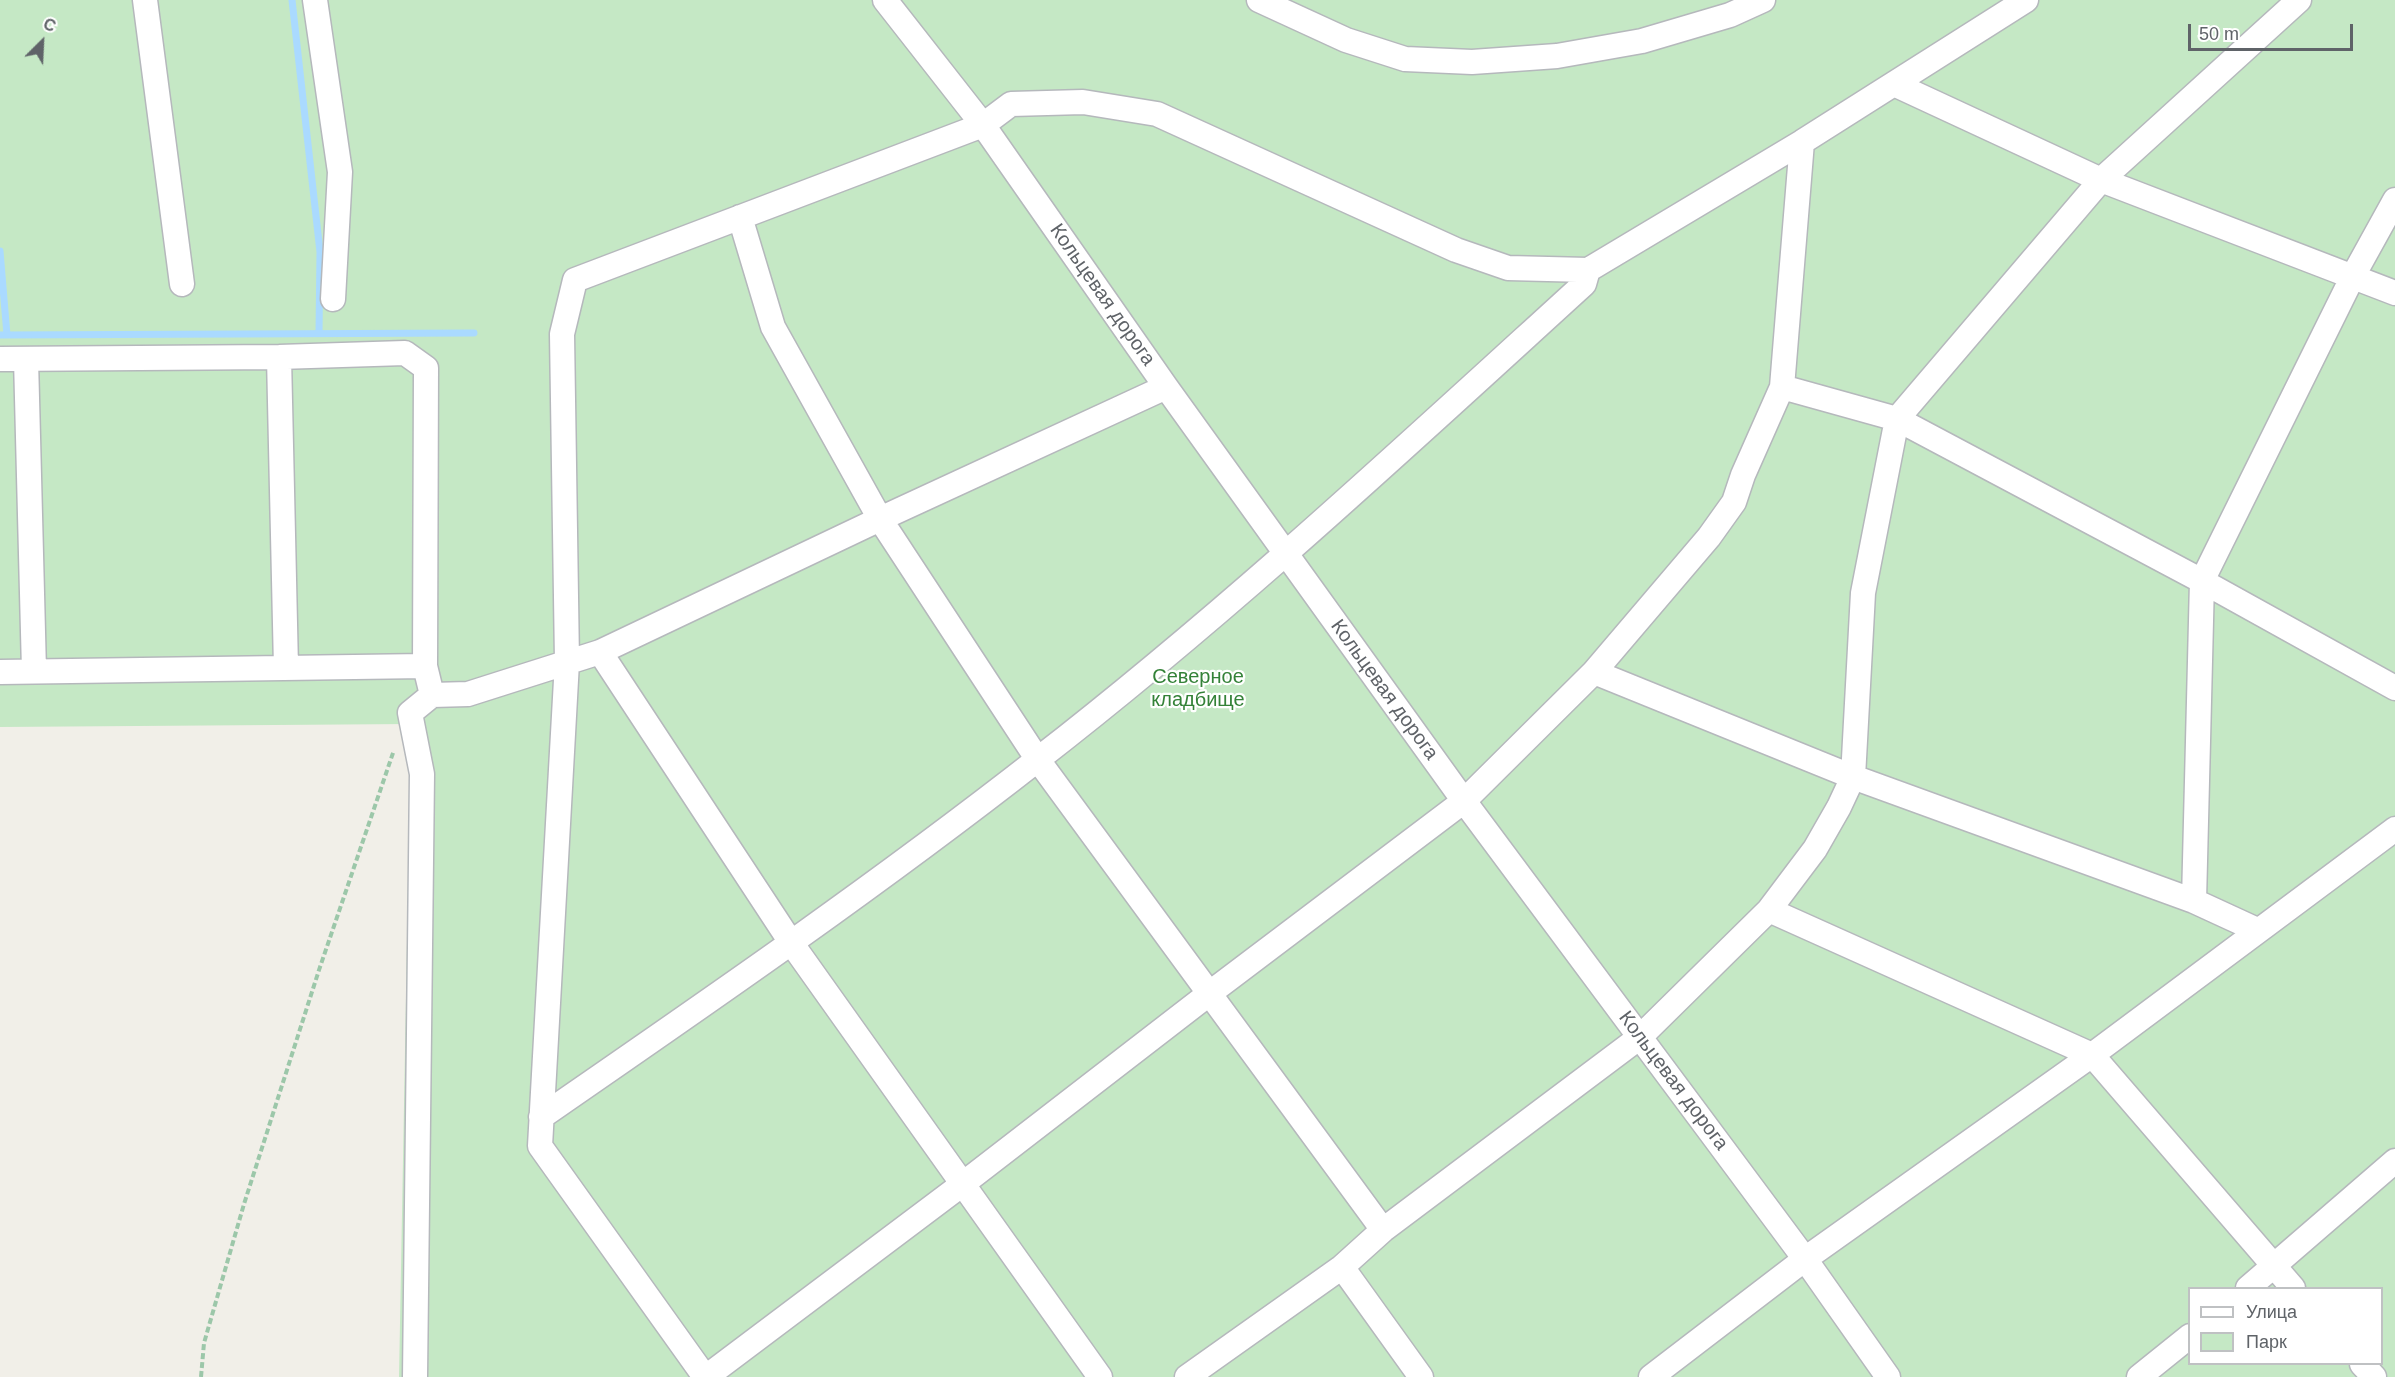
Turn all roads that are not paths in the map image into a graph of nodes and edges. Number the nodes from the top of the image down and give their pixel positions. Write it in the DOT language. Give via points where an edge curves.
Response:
graph roads {
  1 [pos="145,0"];
  2 [pos="315,0"];
  3 [pos="885,0"];
  4 [pos="1261,0"];
  5 [pos="1763,0"];
  6 [pos="2025,0"];
  7 [pos="2299,0"];
  8 [pos="1894,84"];
  9 [pos="983,125"];
  10 [pos="1802,142"];
  11 [pos="2101,180"];
  12 [pos="2395,200"];
  13 [pos="740,217"];
  14 [pos="1588,270"];
  15 [pos="2353,276"];
  16 [pos="182,284"];
  17 [pos="2395,293"];
  18 [pos="333,299"];
  19 [pos="279,357"];
  20 [pos="0,359"];
  21 [pos="26,359"];
  22 [pos="1166,387"];
  23 [pos="1782,387"];
  24 [pos="1897,418"];
  25 [pos="880,519"];
  26 [pos="1287,555"];
  27 [pos="2202,581"];
  28 [pos="600,652"];
  29 [pos="567,662"];
  30 [pos="425,666"];
  31 [pos="286,668"];
  32 [pos="34,671"];
  33 [pos="0,672"];
  34 [pos="1594,672"];
  35 [pos="2395,688"];
  36 [pos="432,695"];
  37 [pos="1038,759"];
  38 [pos="1853,777"];
  39 [pos="1464,801"];
  40 [pos="2395,829"];
  41 [pos="2194,901"];
  42 [pos="1769,910"];
  43 [pos="2257,930"];
  44 [pos="792,944"];
  45 [pos="1210,993"];
  46 [pos="1640,1037"];
  47 [pos="2092,1055"];
  48 [pos="541,1117"];
  49 [pos="2395,1161"];
  50 [pos="964,1183"];
  51 [pos="1383,1230"];
  52 [pos="1805,1259"];
  53 [pos="1342,1267"];
  54 [pos="2274,1268"];
  55 [pos="2249,1287"];
  56 [pos="2292,1287"];
  57 [pos="2188,1338"];
  58 [pos="2363,1365"];
  59 [pos="415,1377"];
  60 [pos="705,1377"];
  61 [pos="1100,1377"];
  62 [pos="1186,1377"];
  63 [pos="1421,1377"];
  64 [pos="1651,1377"];
  65 [pos="1888,1377"];
  66 [pos="2139,1377"];
  67 [pos="2374,1377"];
  1 -- 16 [label="lane"];
  2 -- 18 [label="lane" via="340,172"];
  3 -- 9 [label="lane, Кольцевая дорога"];
  4 -- 5 [label="lane" via="1346,40 1405,59 1472,62 1557,56 1642,41 1730,15"];
  6 -- 8 [label="lane"];
  7 -- 11 [label="lane"];
  8 -- 10 [label="lane"];
  8 -- 11 [label="lane"];
  9 -- 13 [label="lane"];
  9 -- 14 [label="lane" via="1011,104 1083,102 1157,114 1456,250 1508,268"];
  9 -- 22 [label="lane, Кольцевая дорога"];
  10 -- 14 [label="lane"];
  10 -- 23 [label="lane"];
  11 -- 15 [label="lane"];
  11 -- 24 [label="lane"];
  12 -- 15 [label="lane"];
  13 -- 25 [label="lane" via="772,327"];
  13 -- 29 [label="lane" via="575,280 562,334"];
  14 -- 26 [label="lane" via="1584,284"];
  15 -- 17 [label="lane"];
  15 -- 27 [label="lane"];
  19 -- 21 [label="lane"];
  19 -- 30 [label="lane" via="405,353 426,368"];
  19 -- 31 [label="lane"];
  20 -- 21 [label="lane"];
  21 -- 32 [label="lane"];
  22 -- 25 [label="lane"];
  22 -- 26 [label="lane, Кольцевая дорога"];
  23 -- 24 [label="lane"];
  23 -- 34 [label="lane" via="1734,502"];
  24 -- 27 [label="lane"];
  24 -- 38 [label="lane" via="1863,593"];
  25 -- 28 [label="lane"];
  25 -- 37 [label="lane"];
  26 -- 37 [label="lane"];
  26 -- 39 [label="lane, Кольцевая дорога"];
  27 -- 35 [label="lane"];
  27 -- 41 [label="lane"];
  28 -- 29 [label="lane"];
  28 -- 44 [label="lane"];
  29 -- 36 [label="lane" via="468,694"];
  29 -- 48 [label="lane"];
  30 -- 31 [label="lane"];
  30 -- 36 [label="lane"];
  31 -- 32 [label="lane"];
  32 -- 33 [label="lane"];
  34 -- 38 [label="lane"];
  34 -- 39 [label="lane"];
  36 -- 59 [label="lane" via="410,713 422,774"];
  37 -- 44 [label="lane"];
  37 -- 45 [label="lane"];
  38 -- 41 [label="lane"];
  38 -- 42 [label="lane" via="1815,849"];
  39 -- 45 [label="lane"];
  39 -- 46 [label="lane, Кольцевая дорога"];
  40 -- 43 [label="lane"];
  41 -- 43 [label="lane"];
  42 -- 46 [label="lane"];
  42 -- 47 [label="lane"];
  43 -- 47 [label="lane"];
  44 -- 48 [label="lane"];
  44 -- 50 [label="lane"];
  45 -- 50 [label="lane"];
  45 -- 51 [label="lane"];
  46 -- 51 [label="lane"];
  46 -- 52 [label="lane, Кольцевая дорога"];
  47 -- 52 [label="lane"];
  47 -- 54 [label="lane"];
  48 -- 60 [label="lane" via="540,1146"];
  49 -- 54 [label="lane"];
  50 -- 60 [label="lane"];
  50 -- 61 [label="lane"];
  51 -- 53 [label="lane"];
  52 -- 64 [label="lane"];
  52 -- 65 [label="lane, Кольцевая дорога"];
  53 -- 62 [label="lane"];
  53 -- 63 [label="lane"];
  54 -- 55 [label="lane"];
  54 -- 56 [label="lane"];
  57 -- 66 [label="lane"];
  58 -- 67 [label="lane"];
}
